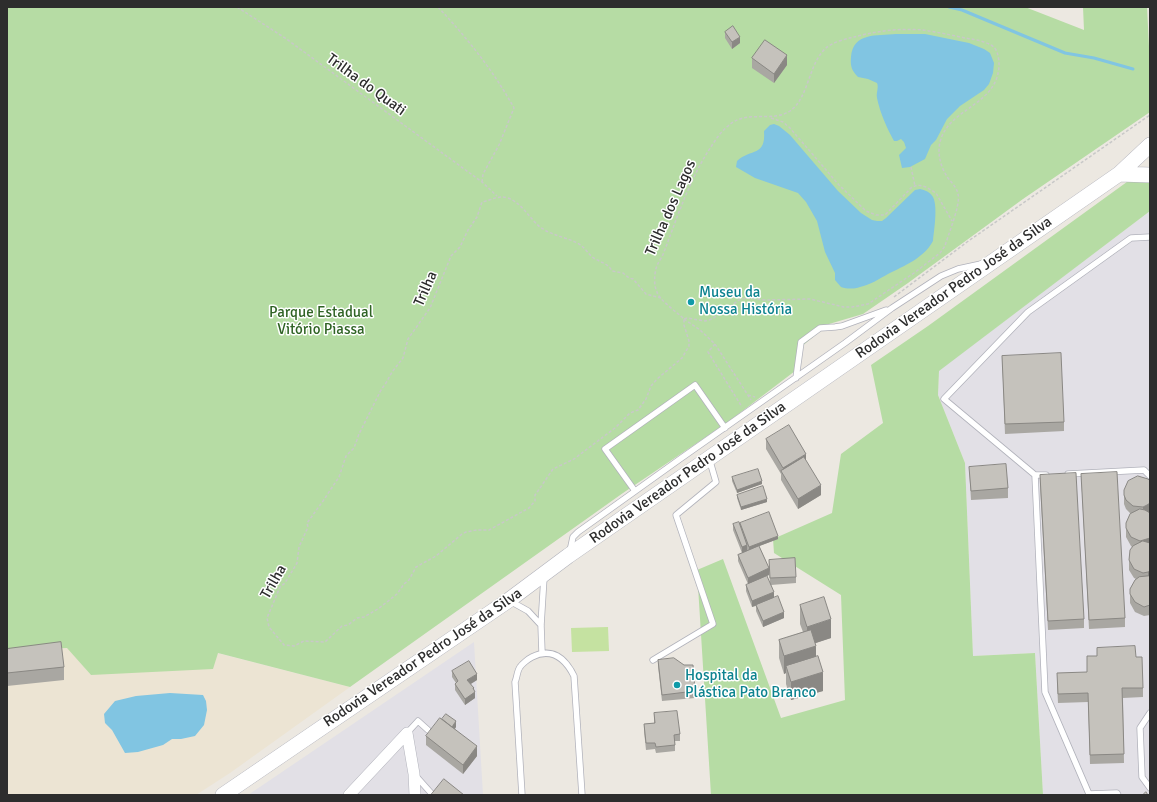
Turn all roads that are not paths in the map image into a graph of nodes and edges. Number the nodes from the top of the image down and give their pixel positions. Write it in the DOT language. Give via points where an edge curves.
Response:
graph roads {
  1 [pos="1150,145"];
  2 [pos="1119,174"];
  3 [pos="1150,175"];
  4 [pos="1150,237"];
  5 [pos="991,262"];
  6 [pos="892,308"];
  7 [pos="796,378"];
  8 [pos="725,428"];
  9 [pos="709,458"];
  10 [pos="1058,474"];
  11 [pos="1035,475"];
  12 [pos="1050,475"];
  13 [pos="1150,476"];
  14 [pos="635,491"];
  15 [pos="568,556"];
  16 [pos="545,574"];
  17 [pos="509,600"];
  18 [pos="541,626"];
  19 [pos="542,653"];
  20 [pos="653,660"];
  21 [pos="1150,713"];
  22 [pos="428,730"];
  23 [pos="407,733"];
  24 [pos="414,774"];
  25 [pos="1150,788"];
  26 [pos="431,793"];
  27 [pos="223,795"];
  28 [pos="349,795"];
  29 [pos="415,795"];
  30 [pos="522,795"];
  31 [pos="582,795"];
  32 [pos="1118,795"];
  1 -- 2 [label="main road, Rodovia Vereador Pedro José da Silva"];
  2 -- 3 [label="main road"];
  2 -- 5 [label="main road, Rodovia Vereador Pedro José da Silva"];
  4 -- 11 [label="lane" via="1131,238 1028,312 944,399"];
  5 -- 6 [label="lane" via="958,269 941,276"];
  5 -- 9 [label="main road, Rodovia Vereador Pedro José da Silva"];
  6 -- 7 [label="lane"];
  6 -- 7 [label="lane" via="842,326 820,328 814,332 801,342"];
  7 -- 8 [label="lane"];
  8 -- 14 [label="lane"];
  8 -- 14 [label="lane" via="695,385 689,389 605,449"];
  9 -- 15 [label="main road, Rodovia Vereador Pedro José da Silva"];
  9 -- 20 [label="lane" via="716,482 676,515 713,624"];
  10 -- 13 [label="lane" via="1144,470"];
  11 -- 12 [label="lane"];
  11 -- 32 [label="lane" via="1045,692 1088,794"];
  14 -- 15 [label="lane" via="578,532"];
  15 -- 16 [label="main road, Rodovia Vereador Pedro José da Silva"];
  16 -- 17 [label="main road, Rodovia Vereador Pedro José da Silva"];
  16 -- 18 [label="lane"];
  17 -- 18 [label="lane" via="528,611"];
  17 -- 27 [label="main road, Rodovia Vereador Pedro José da Silva"];
  18 -- 19 [label="lane"];
  19 -- 30 [label="lane" via="530,658 520,667 515,682"];
  19 -- 31 [label="lane" via="556,655 568,664 574,676"];
  21 -- 25 [label="lane" via="1140,728 1142,776"];
  22 -- 23 [label="lane" via="418,721"];
  23 -- 24 [label="street"];
  23 -- 28 [label="street"];
  24 -- 26 [label="lane"];
  24 -- 29 [label="street"];
}
